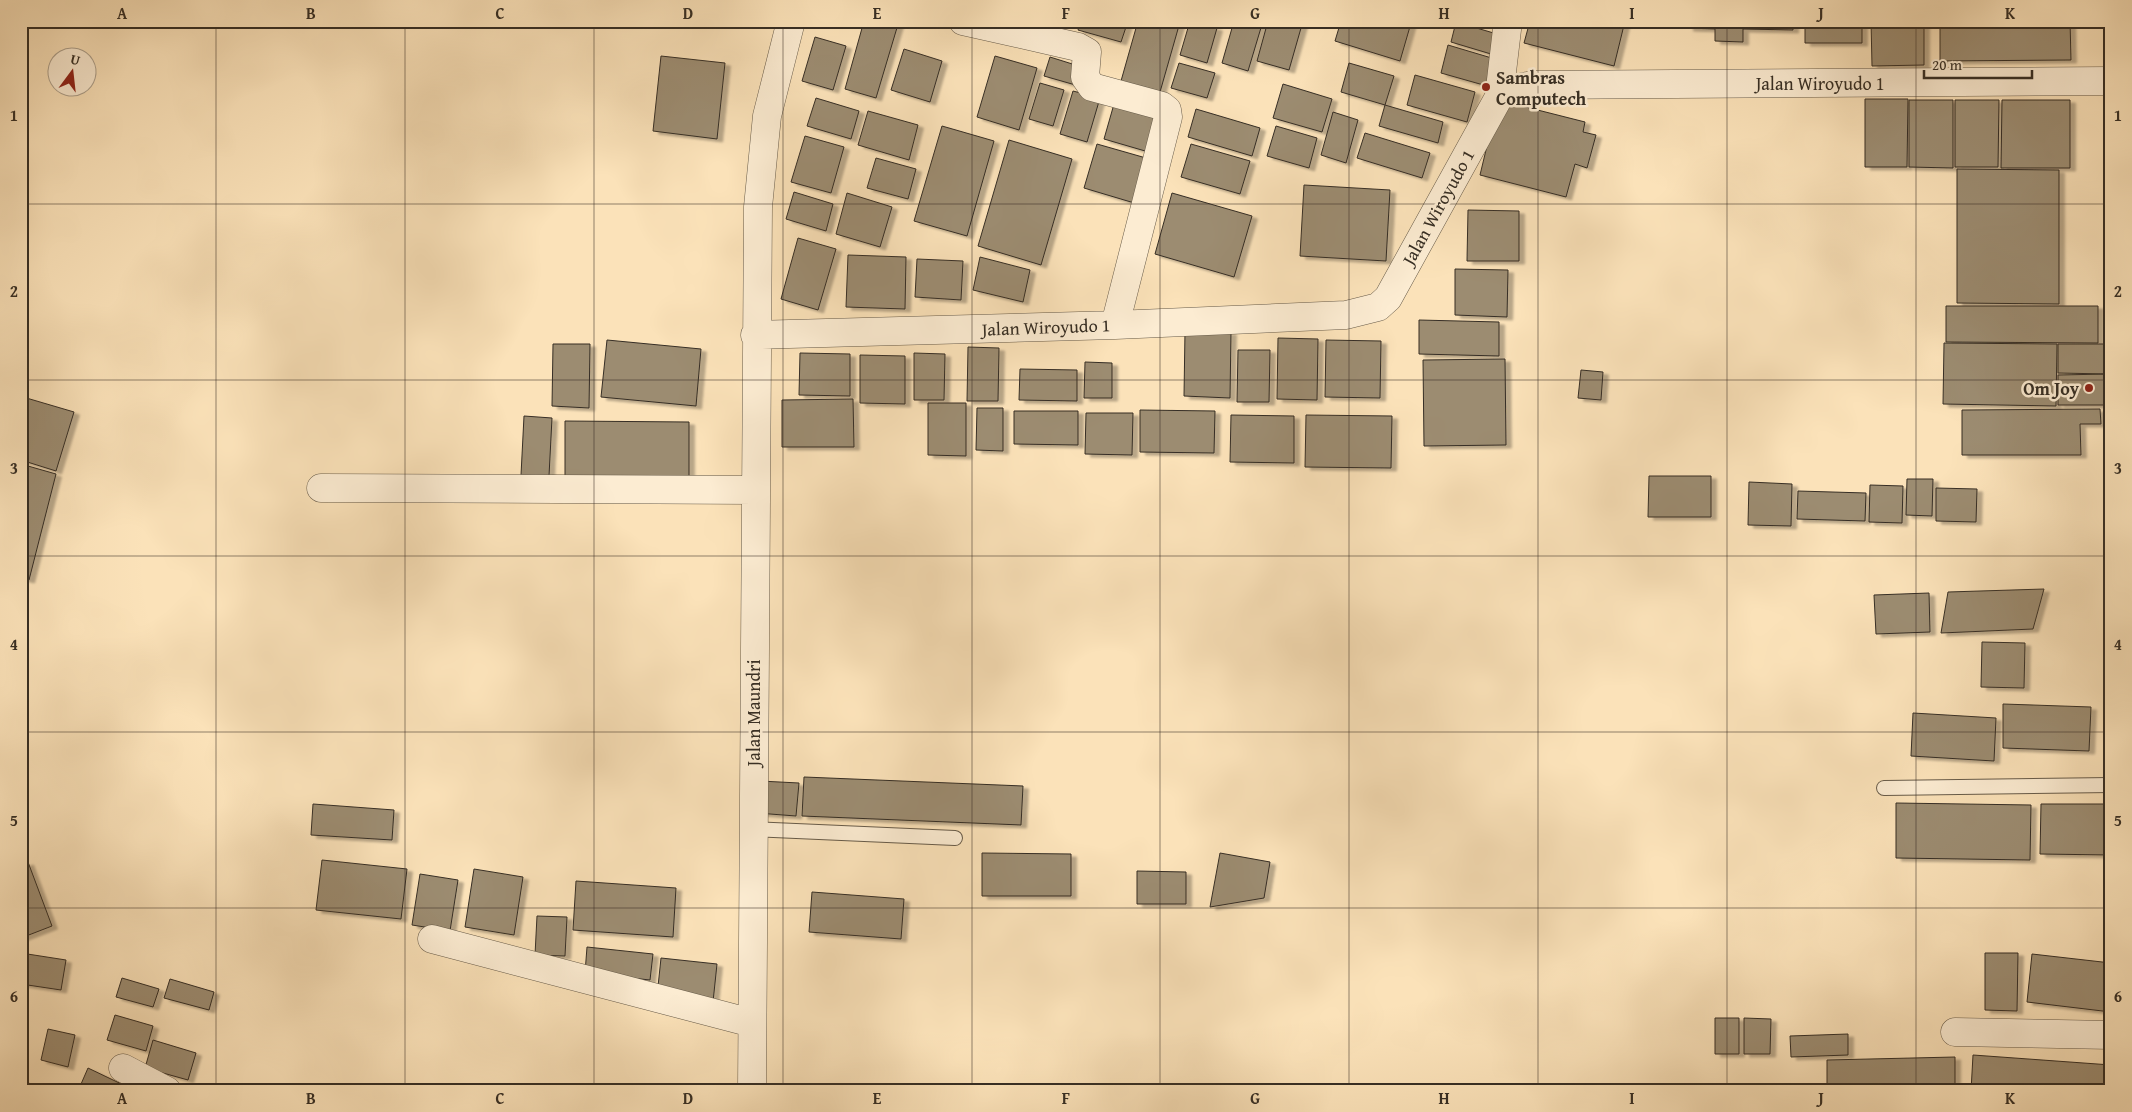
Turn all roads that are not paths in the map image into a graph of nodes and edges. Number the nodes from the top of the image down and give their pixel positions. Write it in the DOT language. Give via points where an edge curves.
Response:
graph roads {
  1 [pos="791,21"];
  2 [pos="963,21"];
  3 [pos="1508,21"];
  4 [pos="2111,81"];
  5 [pos="1499,97"];
  6 [pos="1115,325"];
  7 [pos="755,335"];
  8 [pos="321,488"];
  9 [pos="755,490"];
  10 [pos="2111,785"];
  11 [pos="1884,788"];
  12 [pos="753,828"];
  13 [pos="954,838"];
  14 [pos="432,939"];
  15 [pos="752,1023"];
  16 [pos="1956,1032"];
  17 [pos="2111,1034"];
  18 [pos="123,1068"];
  19 [pos="167,1091"];
  20 [pos="752,1091"];
  1 -- 7 [label="street, Jalan Maundri" via="767,116 758,207"];
  2 -- 6 [label="street" via="1078,47 1087,52 1085,77 1092,88 1167,110 1168,117"];
  3 -- 5 [label="street"];
  4 -- 5 [label="street, Jalan Wiroyudo 1" via="1558,83 1513,89"];
  5 -- 6 [label="street, Jalan Wiroyudo 1" via="1388,298 1378,307 1346,315"];
  6 -- 7 [label="street, Jalan Wiroyudo 1"];
  7 -- 9 [label="street, Jalan Maundri"];
  8 -- 9 [label="street"];
  9 -- 12 [label="street, Jalan Maundri"];
  10 -- 11 [label="lane"];
  12 -- 13 [label="lane"];
  12 -- 15 [label="street, Jalan Maundri"];
  14 -- 15 [label="street"];
  15 -- 20 [label="street, Jalan Maundri"];
  16 -- 17 [label="street"];
  18 -- 19 [label="street"];
}
